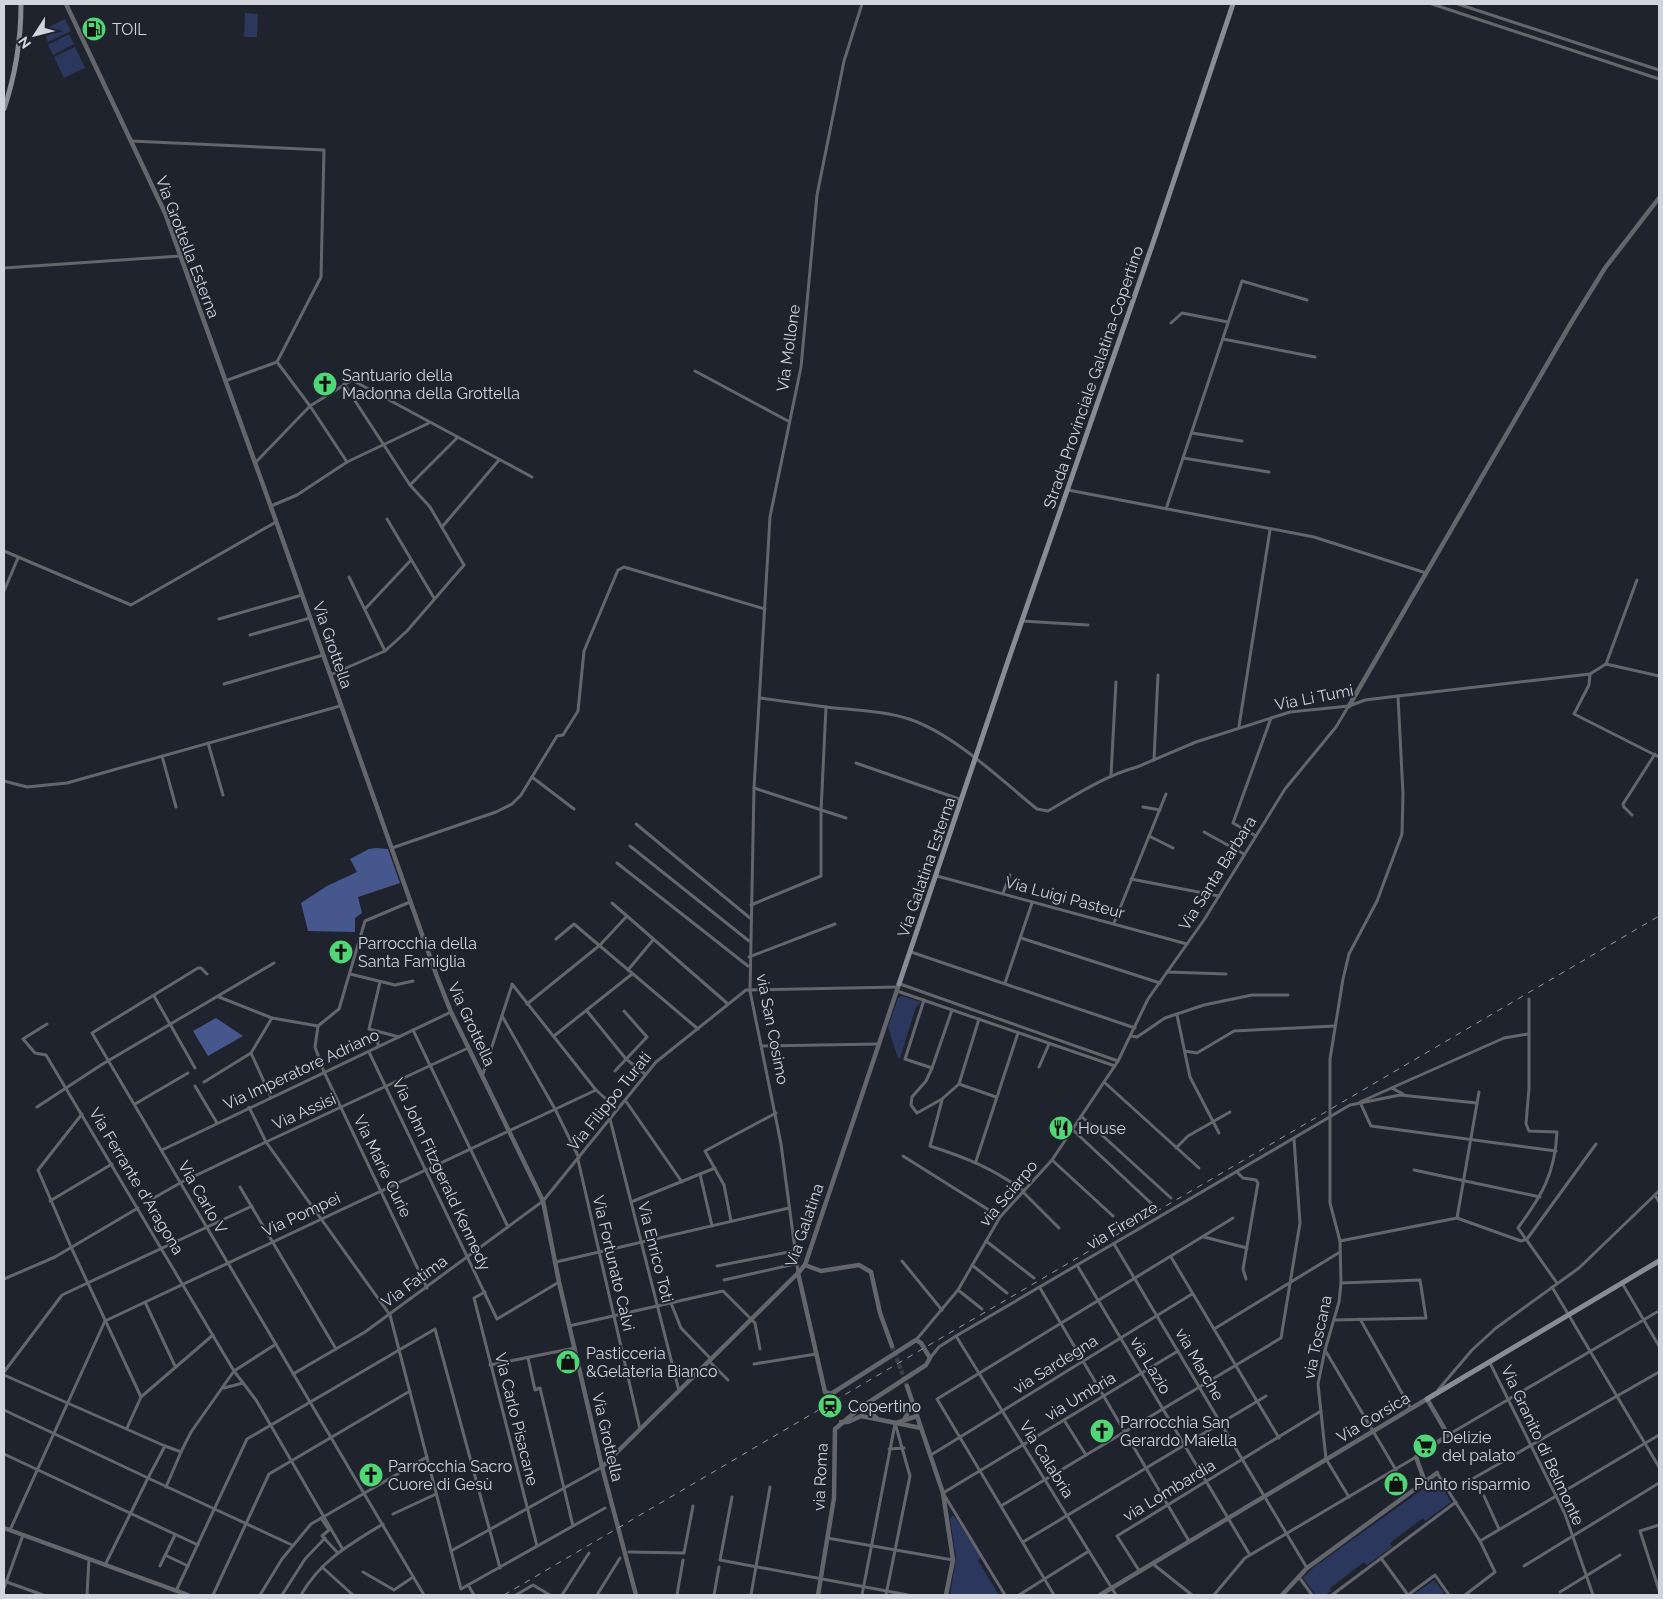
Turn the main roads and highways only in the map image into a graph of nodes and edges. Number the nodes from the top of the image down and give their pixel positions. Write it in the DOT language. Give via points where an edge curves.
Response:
graph roads {
  1 [pos="21,4"];
  2 [pos="26,4"];
  3 [pos="1233,4"];
  4 [pos="21,16"];
  5 [pos="4,109"];
  6 [pos="976,759"];
  7 [pos="898,988"];
  8 [pos="1659,1261"];
  9 [pos="1426,1399"];
  1 -- 4 [label="main road"];
  2 -- 4 [label="main road"];
  3 -- 6 [label="main road, Strada Provinciale Galatina-Copertino"];
  4 -- 5 [label="main road" via="17,53"];
  6 -- 7 [label="main road, Via Galatina Esterna"];
  8 -- 9 [label="main road, Via Corsica"];
}
